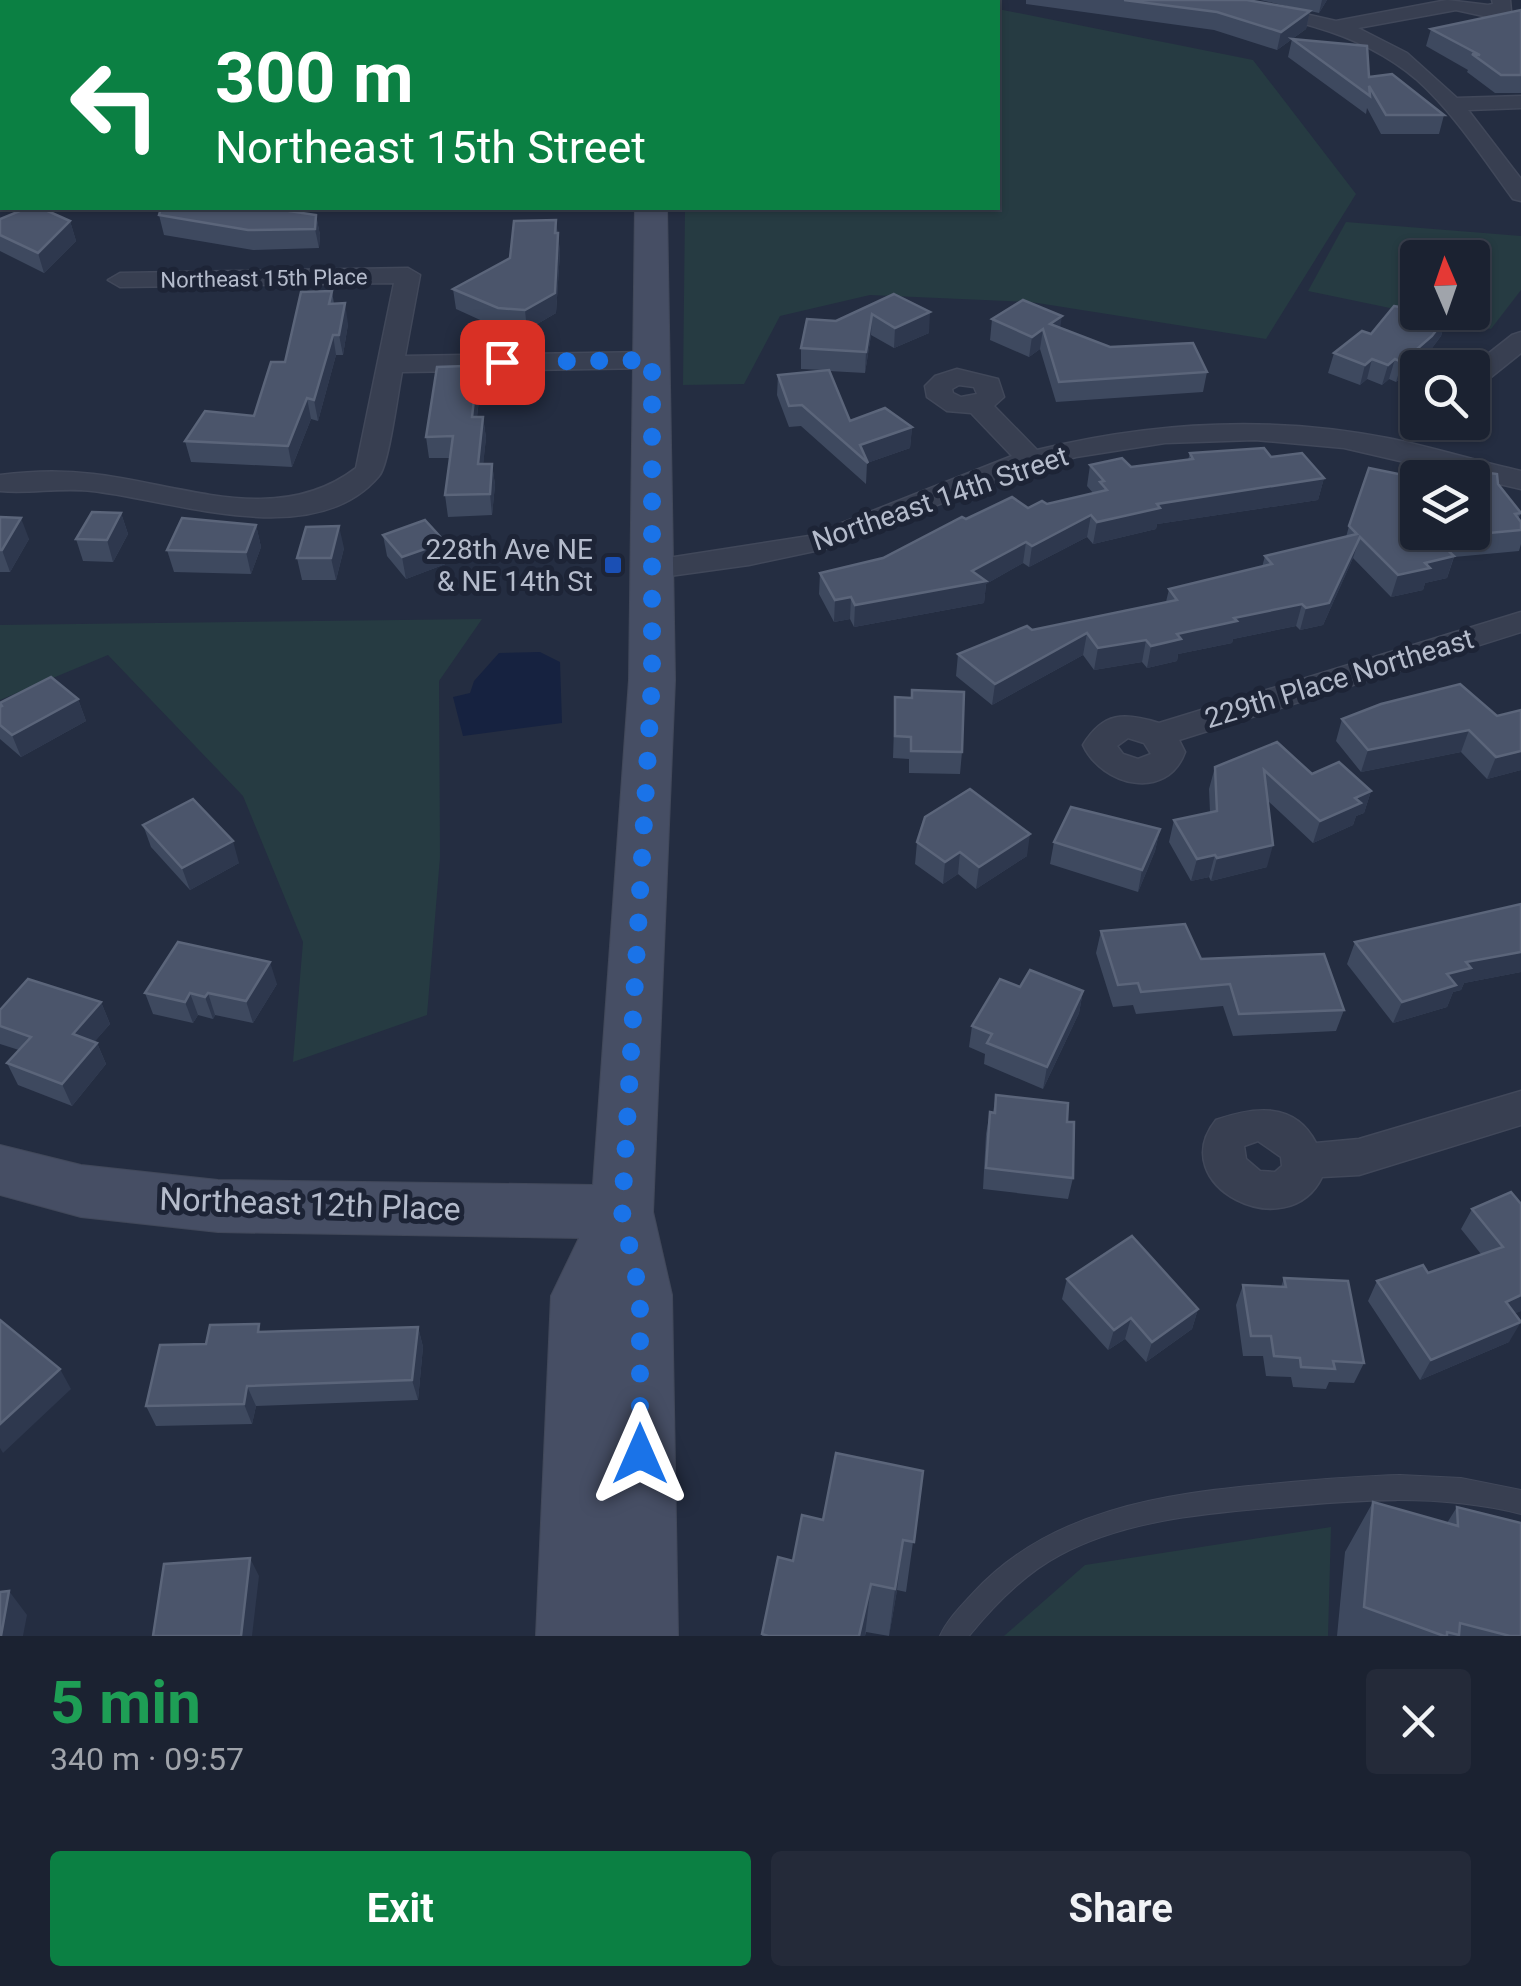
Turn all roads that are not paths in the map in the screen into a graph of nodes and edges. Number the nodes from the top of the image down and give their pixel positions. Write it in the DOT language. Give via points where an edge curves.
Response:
graph roads {
  1 [pos="1201,0"];
  2 [pos="1501,0"];
  3 [pos="1462,2"];
  4 [pos="1334,27"];
  5 [pos="1521,102"];
  6 [pos="1451,104"];
  7 [pos="1521,194"];
  8 [pos="651,210"];
  9 [pos="120,280"];
  10 [pos="1521,340"];
  11 [pos="652,360"];
  12 [pos="393,364"];
  13 [pos="1490,365"];
  14 [pos="978,405"];
  15 [pos="1400,437"];
  16 [pos="1387,447"];
  17 [pos="1030,460"];
  18 [pos="1521,480"];
  19 [pos="4,483"];
  20 [pos="655,569"];
  21 [pos="1521,622"];
  22 [pos="1157,735"];
  23 [pos="1521,1108"];
  24 [pos="1304,1161"];
  25 [pos="0,1170"];
  26 [pos="622,1212"];
  27 [pos="1521,1502"];
  28 [pos="573,1636"];
  29 [pos="642,1636"];
  30 [pos="953,1636"];
  1 -- 4 [label="street"];
  2 -- 3 [label="street" via="1504,7 1495,10"];
  3 -- 4 [label="street"];
  4 -- 6 [label="street" via="1408,62"];
  5 -- 6 [label="street"];
  6 -- 7 [label="street"];
  8 -- 11 [label="main road"];
  9 -- 12 [label="street, Northeast 15th Place" via="408,275"];
  10 -- 13 [label="street"];
  11 -- 12 [label="street"];
  11 -- 20 [label="main road"];
  12 -- 19 [label="street" via="369,471 337,496 295,505 216,506 77,480"];
  14 -- 17 [label="street"];
  15 -- 16 [label="street"];
  16 -- 17 [label="street, Northeast 14th Street" via="1216,432 1110,442"];
  16 -- 18 [label="street, Northeast 14th Street"];
  17 -- 20 [label="street, Northeast 14th Street" via="813,543"];
  20 -- 26 [label="main road"];
  21 -- 22 [label="street, 229th Place Northeast"];
  23 -- 24 [label="street" via="1358,1157"];
  25 -- 26 [label="main road, Northeast 12th Place" via="82,1191 218,1206"];
  26 -- 28 [label="main road" via="584,1296"];
  26 -- 29 [label="main road" via="640,1295"];
  27 -- 30 [label="lane" via="1433,1485 1350,1488 1190,1504 1106,1522 1051,1546 986,1593"];
}
